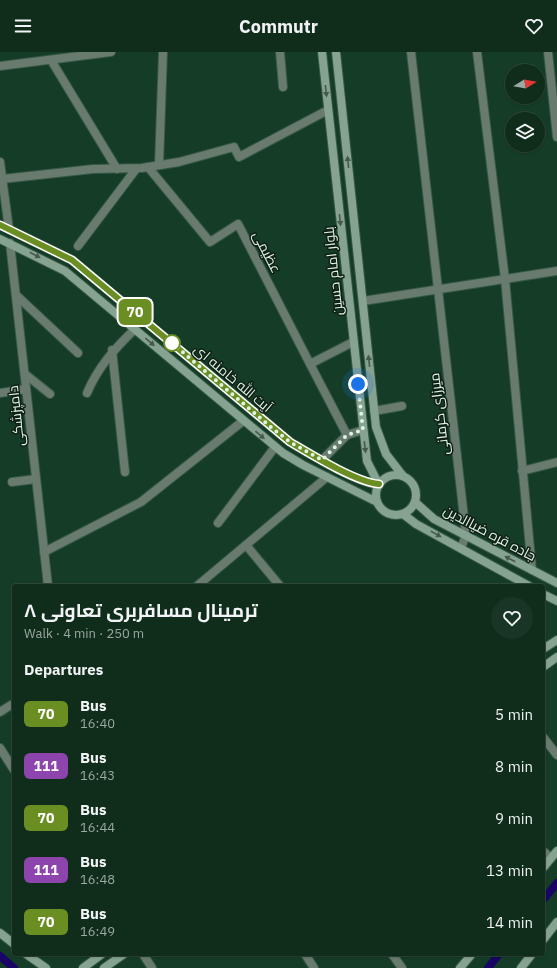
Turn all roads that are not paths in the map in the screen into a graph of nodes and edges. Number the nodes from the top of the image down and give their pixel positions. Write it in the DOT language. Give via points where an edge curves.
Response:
graph roads {
  1 [pos="111,52"];
  2 [pos="162,52"];
  3 [pos="280,52"];
  4 [pos="322,52"];
  5 [pos="336,52"];
  6 [pos="411,52"];
  7 [pos="478,52"];
  8 [pos="548,52"];
  9 [pos="59,56"];
  10 [pos="51,60"];
  11 [pos="0,66"];
  12 [pos="284,87"];
  13 [pos="328,110"];
  14 [pos="557,137"];
  15 [pos="0,162"];
  16 [pos="159,166"];
  17 [pos="148,167"];
  18 [pos="136,168"];
  19 [pos="117,169"];
  20 [pos="2,179"];
  21 [pos="0,225"];
  22 [pos="9,229"];
  23 [pos="0,239"];
  24 [pos="10,244"];
  25 [pos="78,246"];
  26 [pos="557,271"];
  27 [pos="504,280"];
  28 [pos="437,290"];
  29 [pos="16,295"];
  30 [pos="363,301"];
  31 [pos="135,329"];
  32 [pos="353,342"];
  33 [pos="112,350"];
  34 [pos="78,353"];
  35 [pos="310,364"];
  36 [pos="25,374"];
  37 [pos="26,390"];
  38 [pos="0,393"];
  39 [pos="87,393"];
  40 [pos="50,394"];
  41 [pos="402,406"];
  42 [pos="374,411"];
  43 [pos="243,421"];
  44 [pos="363,430"];
  45 [pos="347,435"];
  46 [pos="275,447"];
  47 [pos="322,460"];
  48 [pos="557,462"];
  49 [pos="522,471"];
  50 [pos="125,472"];
  51 [pos="403,476"];
  52 [pos="327,477"];
  53 [pos="36,479"];
  54 [pos="12,482"];
  55 [pos="379,484"];
  56 [pos="377,502"];
  57 [pos="415,502"];
  58 [pos="403,514"];
  59 [pos="218,523"];
  60 [pos="466,536"];
  61 [pos="246,545"];
  62 [pos="460,548"];
  63 [pos="44,552"];
  64 [pos="532,570"];
  65 [pos="557,583"];
  66 [pos="48,584"];
  67 [pos="199,584"];
  68 [pos="278,584"];
  69 [pos="525,584"];
  70 [pos="545,595"];
  71 [pos="557,601"];
  72 [pos="557,640"];
  73 [pos="545,648"];
  74 [pos="557,657"];
  75 [pos="545,666"];
  76 [pos="11,705"];
  77 [pos="0,712"];
  78 [pos="545,739"];
  79 [pos="0,748"];
  80 [pos="557,755"];
  81 [pos="12,767"];
  82 [pos="557,851"];
  83 [pos="545,853"];
  84 [pos="551,858"];
  85 [pos="545,866"];
  86 [pos="557,922"];
  87 [pos="0,933"];
  88 [pos="545,937"];
  89 [pos="12,942"];
  90 [pos="29,956"];
  91 [pos="99,956"];
  92 [pos="121,956"];
  93 [pos="144,956"];
  94 [pos="305,956"];
  95 [pos="393,956"];
  96 [pos="470,956"];
  97 [pos="530,956"];
  98 [pos="46,968"];
  99 [pos="84,968"];
  100 [pos="104,968"];
  101 [pos="152,968"];
  102 [pos="314,968"];
  103 [pos="402,968"];
  104 [pos="460,968"];
  105 [pos="521,968"];
  1 -- 9 [label="street"];
  2 -- 16 [label="street"];
  3 -- 12 [label="street"];
  4 -- 13 [label="main road, بلوار امام حسین, one-way"];
  30 -- 5 [label="main road, بلوار امام حسین, one-way"];
  6 -- 28 [label="street, میرزای کرمانی"];
  7 -- 27 [label="street"];
  8 -- 14 [label="street"];
  9 -- 10 [label="street"];
  10 -- 11 [label="street"];
  10 -- 19 [label="street"];
  13 -- 16 [label="street" via="239,157 234,147"];
  13 -- 32 [label="main road, بلوار امام حسین, one-way"];
  15 -- 20 [label="street"];
  16 -- 17 [label="street"];
  17 -- 18 [label="street"];
  17 -- 35 [label="street, عظیمی" via="210,242 238,224"];
  18 -- 19 [label="street"];
  18 -- 25 [label="street"];
  19 -- 20 [label="street" via="93,169"];
  20 -- 22 [label="street"];
  21 -- 22 [label="main road, آیت الله خامنه ای"];
  22 -- 47 [label="main road, آیت الله خامنه ای" via="72,260 272,428 290,442"];
  23 -- 24 [label="main road, آیت الله خامنه ای"];
  24 -- 29 [label="street, دامپزشکی"];
  24 -- 31 [label="main road, آیت الله خامنه ای, one-way" via="65,271"];
  26 -- 27 [label="street"];
  27 -- 28 [label="street"];
  27 -- 49 [label="street"];
  28 -- 30 [label="street"];
  28 -- 60 [label="street, میرزای کرمانی"];
  29 -- 34 [label="street"];
  29 -- 36 [label="street, دامپزشکی"];
  42 -- 30 [label="main road, بلوار امام حسین, one-way"];
  31 -- 33 [label="street"];
  31 -- 43 [label="main road, آیت الله خامنه ای, one-way"];
  32 -- 35 [label="street"];
  32 -- 44 [label="main road, بلوار امام حسین"];
  33 -- 39 [label="street"];
  33 -- 50 [label="street"];
  35 -- 45 [label="street"];
  36 -- 37 [label="street, دامپزشکی"];
  36 -- 40 [label="street"];
  37 -- 38 [label="street"];
  37 -- 53 [label="street, دامپزشکی"];
  41 -- 42 [label="street"];
  42 -- 51 [label="main road, بلوار امام حسین" via="376,427 386,454"];
  43 -- 46 [label="main road, آیت الله خامنه ای, one-way"];
  43 -- 63 [label="street" via="141,502"];
  44 -- 45 [label="street"];
  44 -- 55 [label="main road, بلوار امام حسین, one-way" via="367,461"];
  45 -- 47 [label="street"];
  46 -- 52 [label="main road, آیت الله خامنه ای"];
  46 -- 59 [label="street"];
  47 -- 55 [label="main road, آیت الله خامنه ای" via="367,483"];
  48 -- 49 [label="street"];
  49 -- 64 [label="street"];
  51 -- 55 [label="main road" via="390,476"];
  51 -- 57 [label="main road" via="413,484"];
  52 -- 56 [label="main road, آیت الله خامنه ای"];
  52 -- 61 [label="street"];
  53 -- 54 [label="street"];
  53 -- 63 [label="street, دامپزشکی"];
  55 -- 56 [label="main road"];
  56 -- 58 [label="main road" via="385,512"];
  57 -- 58 [label="main road"];
  57 -- 60 [label="main road, جاده قره ضیاالدین" via="434,519"];
  58 -- 62 [label="main road, جاده قره ضیاالدین, one-way"];
  60 -- 62 [label="street"];
  64 -- 60 [label="main road, جاده قره ضیاالدین, one-way"];
  61 -- 67 [label="street"];
  61 -- 68 [label="street"];
  62 -- 69 [label="main road, جاده قره ضیاالدین"];
  63 -- 66 [label="street, دامپزشکی"];
  64 -- 65 [label="main road, جاده قره ضیاالدین"];
  70 -- 71 [label="main road"];
  72 -- 73 [label="main road"];
  74 -- 75 [label="main road"];
  76 -- 77 [label="street"];
  78 -- 80 [label="street"];
  79 -- 81 [label="street"];
  82 -- 84 [label="main road"];
  83 -- 84 [label="street"];
  84 -- 85 [label="main road"];
  86 -- 88 [label="main road"];
  87 -- 89 [label="main road"];
  90 -- 98 [label="main road"];
  91 -- 99 [label="main road"];
  92 -- 100 [label="main road"];
  93 -- 101 [label="street"];
  94 -- 102 [label="street"];
  95 -- 103 [label="street"];
  96 -- 104 [label="main road"];
  97 -- 105 [label="main road"];
}
